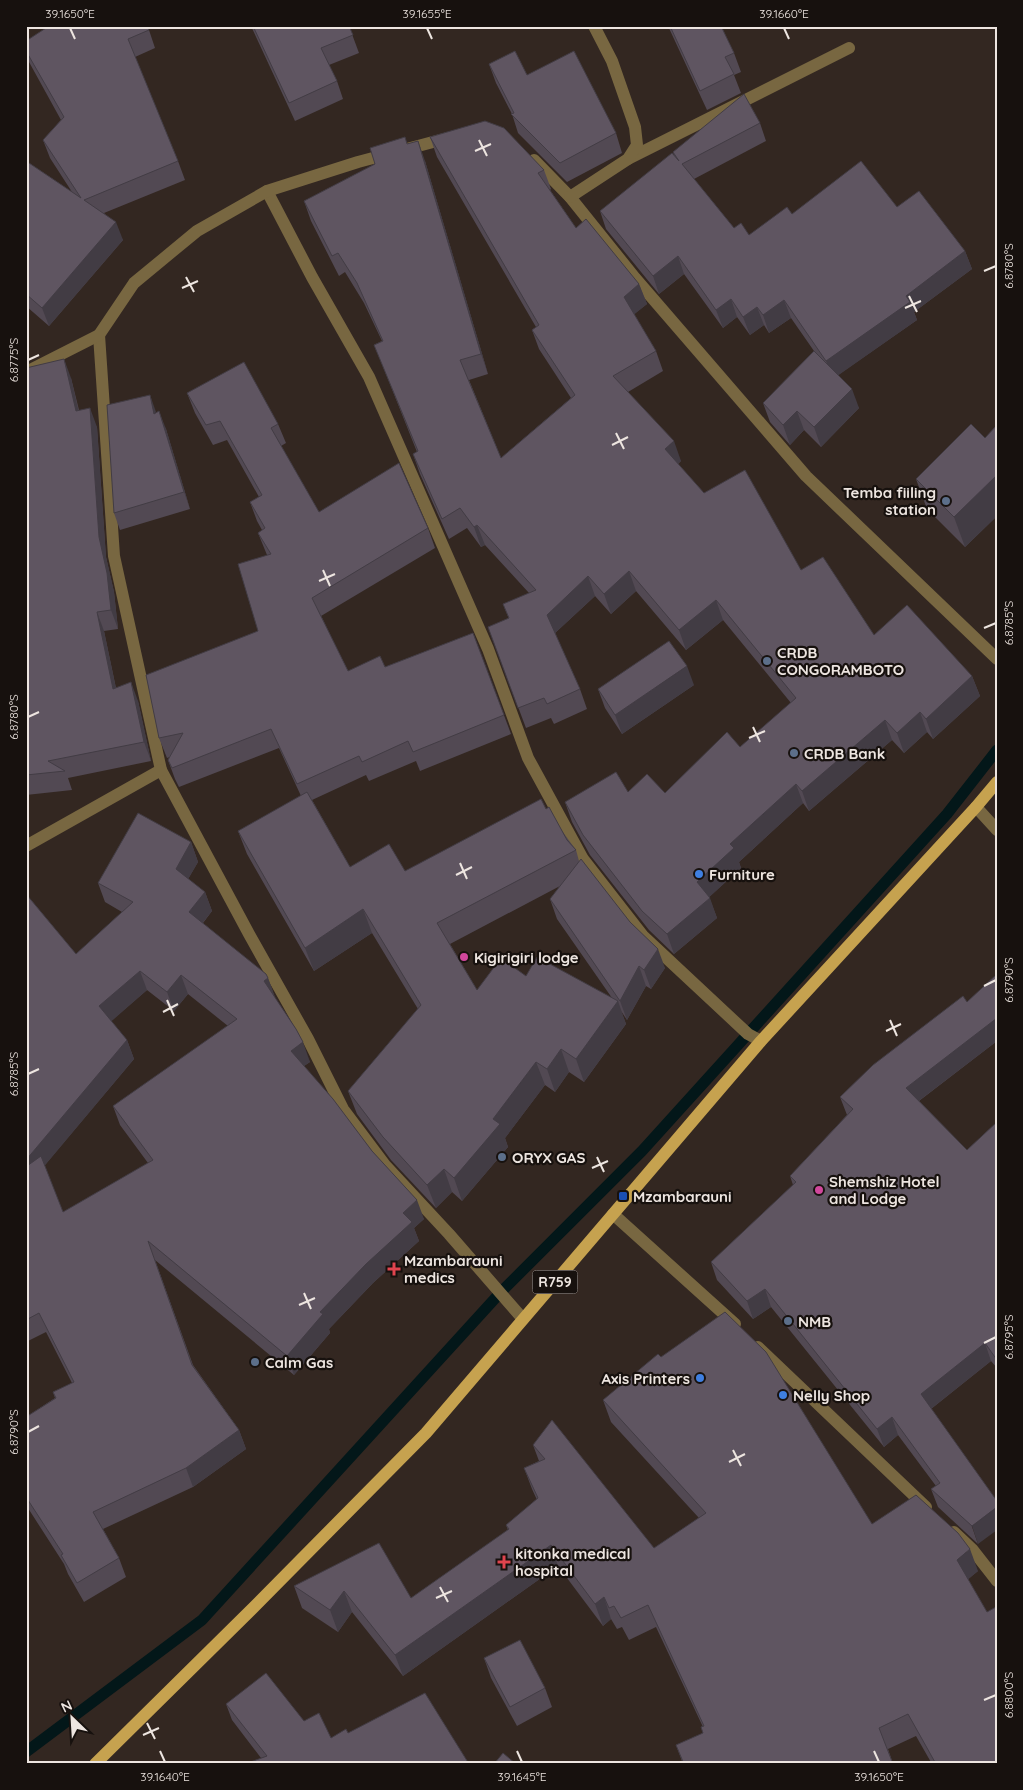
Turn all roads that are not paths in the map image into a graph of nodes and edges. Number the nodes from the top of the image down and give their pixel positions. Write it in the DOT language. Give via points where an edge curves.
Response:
graph roads {
  1 [pos="594,26"];
  2 [pos="849,48"];
  3 [pos="460,135"];
  4 [pos="522,148"];
  5 [pos="628,159"];
  6 [pos="267,191"];
  7 [pos="570,197"];
  8 [pos="99,335"];
  9 [pos="26,372"];
  10 [pos="997,659"];
  11 [pos="161,770"];
  12 [pos="997,782"];
  13 [pos="976,807"];
  14 [pos="997,830"];
  15 [pos="26,846"];
  16 [pos="761,1041"];
  17 [pos="613,1214"];
  18 [pos="523,1319"];
  19 [pos="997,1581"];
  20 [pos="95,1764"];
  1 -- 5 [label="street" via="612,61 635,127 637,145"];
  2 -- 5 [label="street"];
  3 -- 6 [label="street"];
  4 -- 7 [label="street"];
  5 -- 7 [label="street"];
  6 -- 8 [label="street" via="197,231 134,283"];
  6 -- 16 [label="street" via="369,377 488,649 528,758 584,859 643,936 748,1034"];
  7 -- 10 [label="street" via="635,278 806,476"];
  8 -- 9 [label="street"];
  8 -- 11 [label="street" via="114,556"];
  11 -- 15 [label="street"];
  11 -- 18 [label="street" via="343,1109 385,1165"];
  12 -- 13 [label="main road, R759"];
  13 -- 14 [label="street"];
  13 -- 16 [label="main road, R759"];
  16 -- 17 [label="main road, R759"];
  17 -- 18 [label="main road, R759"];
  17 -- 19 [label="street" via="972,1549"];
  18 -- 20 [label="main road, R759" via="426,1433"];
}
